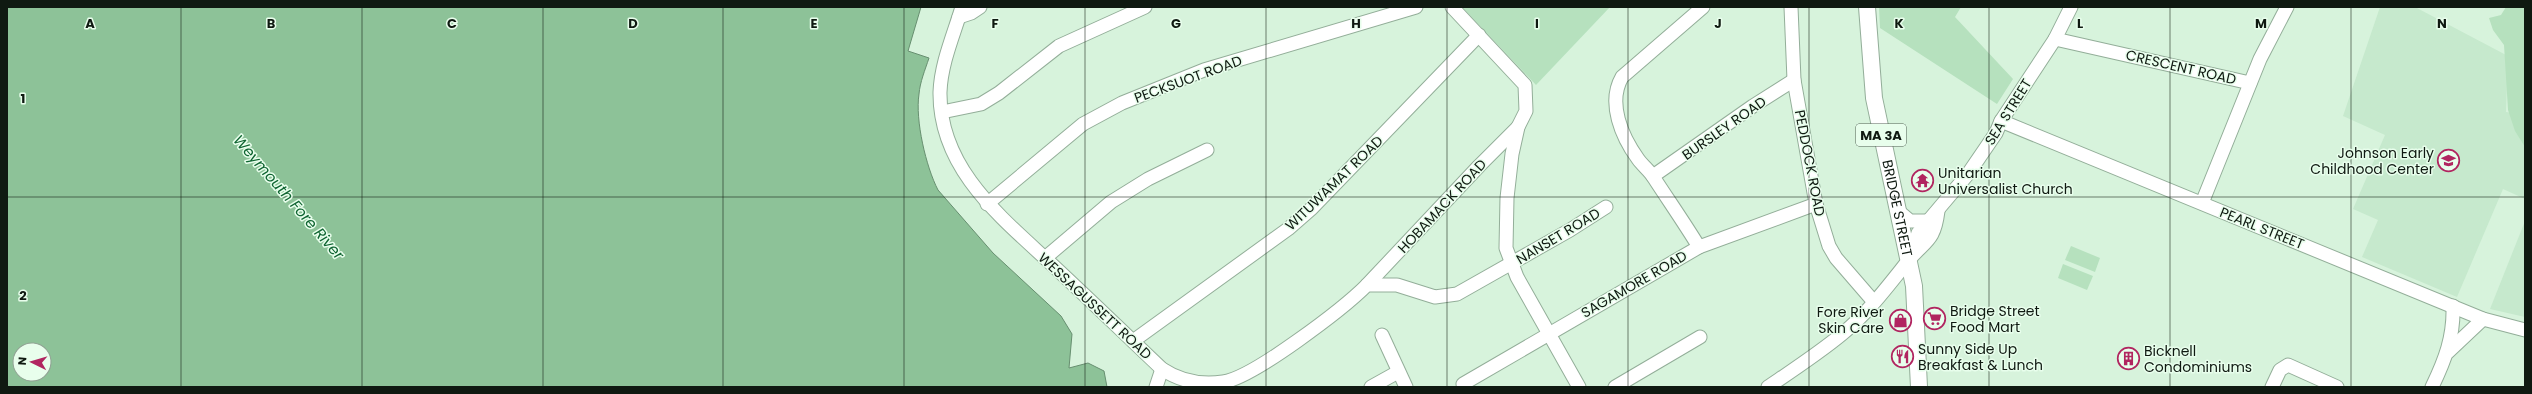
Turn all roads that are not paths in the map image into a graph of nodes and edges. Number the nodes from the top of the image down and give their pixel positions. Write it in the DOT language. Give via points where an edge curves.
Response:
graph roads {
  1 [pos="980,7"];
  2 [pos="1145,7"];
  3 [pos="1416,7"];
  4 [pos="1452,7"];
  5 [pos="1703,7"];
  6 [pos="1791,7"];
  7 [pos="1867,7"];
  8 [pos="2071,7"];
  9 [pos="2287,7"];
  10 [pos="961,12"];
  11 [pos="1479,35"];
  12 [pos="2055,39"];
  13 [pos="1794,80"];
  14 [pos="2250,83"];
  15 [pos="942,112"];
  16 [pos="2001,121"];
  17 [pos="1518,127"];
  18 [pos="1207,150"];
  19 [pos="1653,176"];
  20 [pos="2202,203"];
  21 [pos="988,204"];
  22 [pos="1816,204"];
  23 [pos="1606,207"];
  24 [pos="1897,210"];
  25 [pos="1938,211"];
  26 [pos="1926,221"];
  27 [pos="1699,247"];
  28 [pos="1045,258"];
  29 [pos="1909,260"];
  30 [pos="1391,261"];
  31 [pos="1511,264"];
  32 [pos="1397,285"];
  33 [pos="1367,286"];
  34 [pos="1874,302"];
  35 [pos="2453,306"];
  36 [pos="2483,319"];
  37 [pos="2525,330"];
  38 [pos="1549,332"];
  39 [pos="1382,335"];
  40 [pos="1700,337"];
  41 [pos="1133,341"];
  42 [pos="2448,352"];
  43 [pos="1162,370"];
  44 [pos="1398,372"];
  45 [pos="1225,384"];
  46 [pos="1463,384"];
  47 [pos="1156,387"];
  48 [pos="1371,387"];
  49 [pos="1406,387"];
  50 [pos="1579,387"];
  51 [pos="1615,387"];
  52 [pos="1768,387"];
  53 [pos="1919,387"];
  54 [pos="2272,387"];
  55 [pos="2337,387"];
  56 [pos="2432,387"];
  1 -- 10 [label="street" via="968,15"];
  2 -- 15 [label="street" via="1059,46 981,104"];
  3 -- 21 [label="street, PECKSUOT ROAD" via="1204,70 1122,103 1083,124"];
  4 -- 11 [label="street"];
  5 -- 19 [label="street" via="1647,53 1622,77 1616,87 1617,113 1622,128 1638,159"];
  6 -- 13 [label="street, PEDDOCK ROAD"];
  7 -- 24 [label="main road, BRIDGE STREET / MA 3A" via="1874,98"];
  8 -- 12 [label="street, SEA STREET"];
  9 -- 14 [label="street" via="2272,32"];
  10 -- 15 [label="street, WESSAGUSSETT ROAD" via="941,82"];
  11 -- 17 [label="street" via="1525,85 1526,111"];
  11 -- 41 [label="street, WITUWAMAT ROAD" via="1308,212"];
  12 -- 14 [label="street, CRESCENT ROAD"];
  12 -- 16 [label="street, SEA STREET"];
  13 -- 19 [label="street, BURSLEY ROAD" via="1752,106"];
  13 -- 22 [label="street, PEDDOCK ROAD"];
  14 -- 20 [label="street, CRESCENT ROAD"];
  15 -- 21 [label="street, WESSAGUSSETT ROAD" via="949,140 960,166"];
  16 -- 20 [label="street, PEARL STREET"];
  16 -- 25 [label="street, SEA STREET" via="1996,133 1974,165"];
  17 -- 30 [label="street, HOBAMACK ROAD" via="1478,166"];
  17 -- 31 [label="street" via="1512,154 1505,224 1506,248"];
  18 -- 28 [label="street" via="1148,179 1111,202"];
  19 -- 27 [label="street"];
  20 -- 35 [label="street, PEARL STREET"];
  21 -- 28 [label="street, WESSAGUSSETT ROAD" via="1006,224"];
  22 -- 27 [label="street, SAGAMORE ROAD"];
  22 -- 34 [label="street, PEDDOCK ROAD" via="1829,246 1836,258"];
  23 -- 31 [label="street, NANSET ROAD"];
  24 -- 26 [label="street" via="1910,221"];
  24 -- 29 [label="main road, BRIDGE STREET / MA 3A"];
  25 -- 26 [label="street, SEA STREET"];
  25 -- 29 [label="street, SEA STREET" via="1932,236"];
  26 -- 29 [label="street, SEA STREET" via="1918,233"];
  27 -- 38 [label="street, SAGAMORE ROAD"];
  28 -- 41 [label="street, WESSAGUSSETT ROAD"];
  29 -- 34 [label="street, SEA STREET"];
  29 -- 53 [label="main road, BRIDGE STREET / MA 3A" via="1914,286"];
  30 -- 32 [label="street"];
  30 -- 33 [label="street, HOBAMACK ROAD"];
  31 -- 32 [label="street" via="1465,290 1447,296 1430,296"];
  31 -- 38 [label="street"];
  32 -- 33 [label="street"];
  33 -- 45 [label="street, WESSAGUSSETT ROAD" via="1348,304 1278,353"];
  34 -- 52 [label="street, SEA STREET" via="1843,333"];
  35 -- 36 [label="street, PEARL STREET"];
  35 -- 42 [label="street" via="2454,324"];
  36 -- 37 [label="street, PEARL STREET"];
  36 -- 42 [label="street"];
  38 -- 46 [label="street, SAGAMORE ROAD"];
  38 -- 50 [label="street"];
  39 -- 44 [label="street"];
  40 -- 51 [label="street"];
  41 -- 43 [label="street, WESSAGUSSETT ROAD"];
  42 -- 56 [label="street"];
  43 -- 45 [label="street, WESSAGUSSETT ROAD" via="1184,380"];
  43 -- 47 [label="street"];
  44 -- 48 [label="street"];
  44 -- 49 [label="street"];
  54 -- 55 [label="street" via="2280,370 2288,365"];
}
